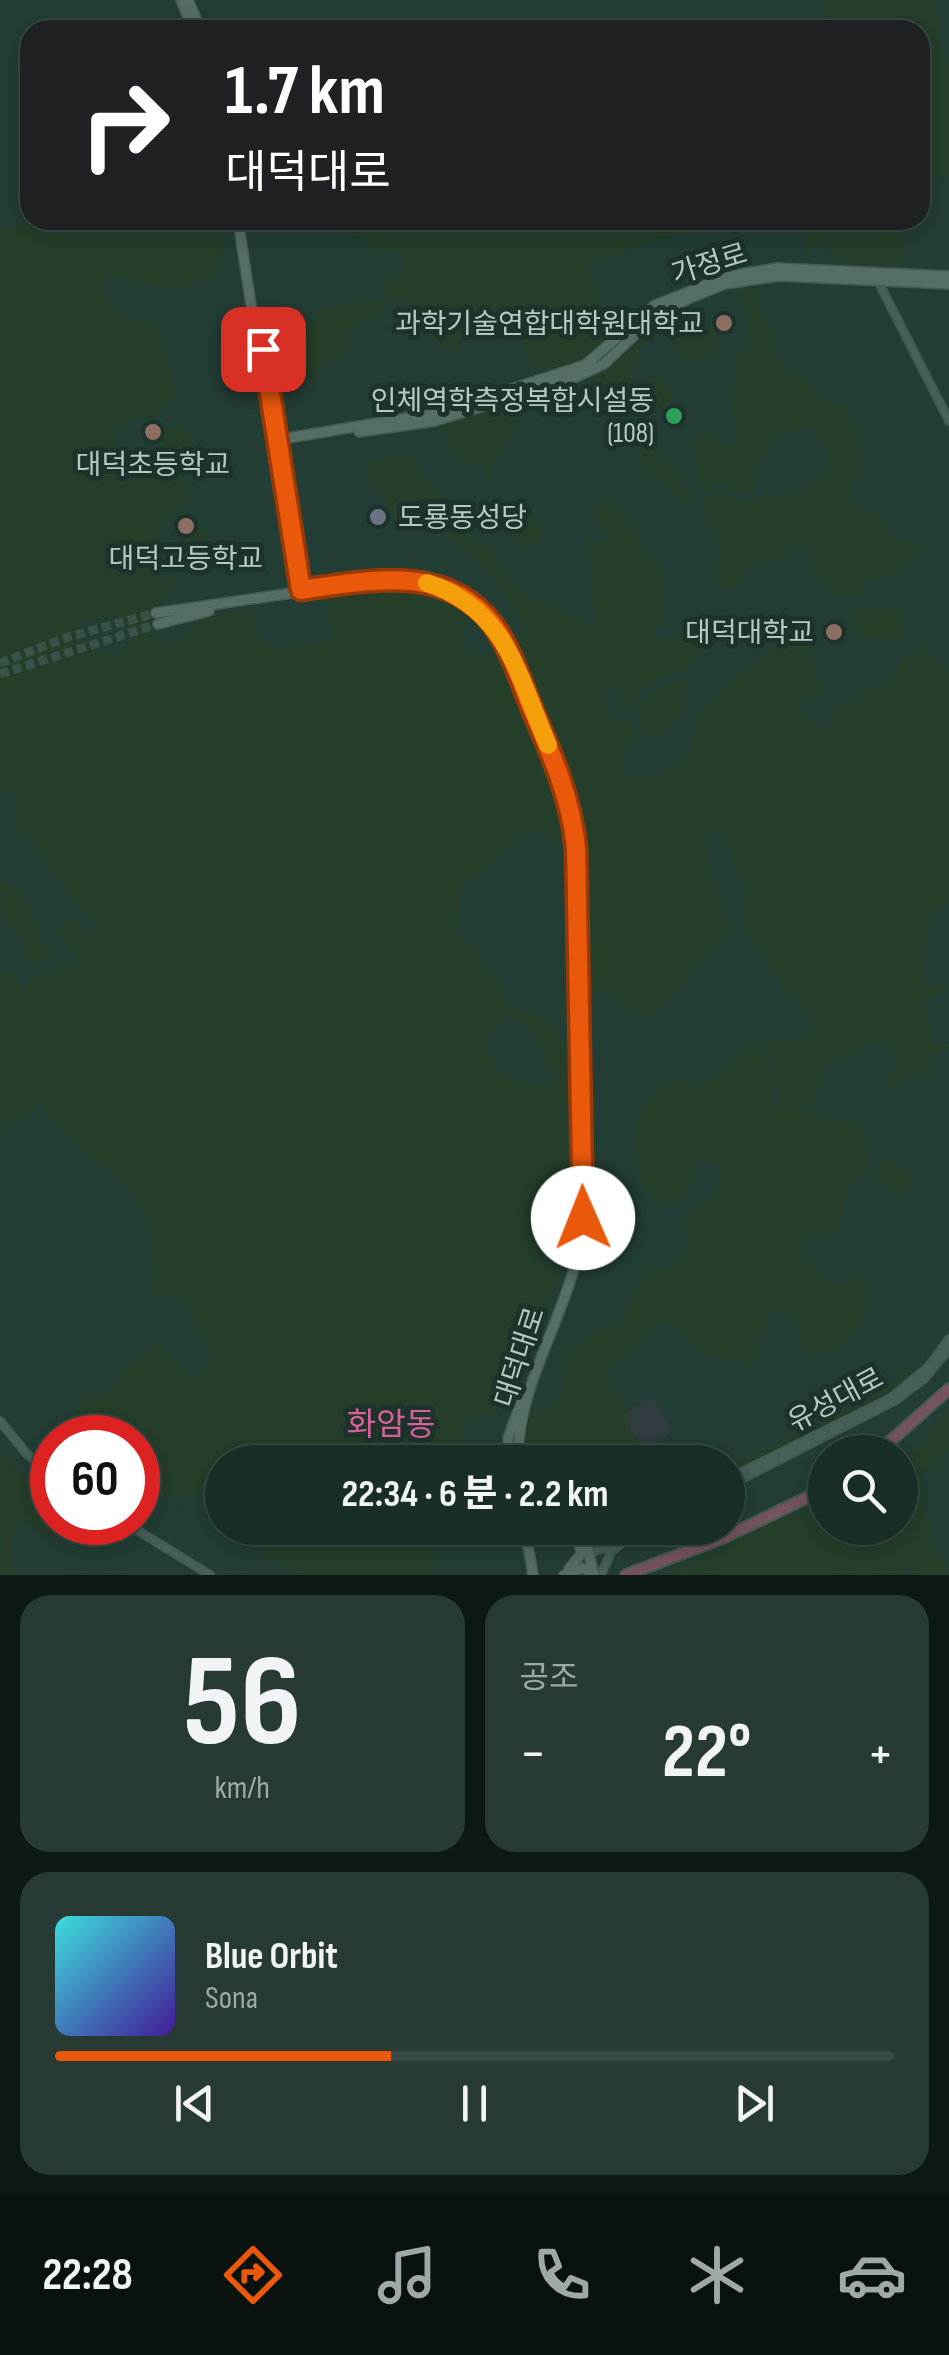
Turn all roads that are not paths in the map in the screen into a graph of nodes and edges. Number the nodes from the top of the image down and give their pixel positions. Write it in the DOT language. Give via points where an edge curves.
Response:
graph roads {
  1 [pos="242,230"];
  2 [pos="949,276"];
  3 [pos="880,281"];
  4 [pos="949,284"];
  5 [pos="949,421"];
  6 [pos="275,443"];
  7 [pos="290,443"];
  8 [pos="279,456"];
  9 [pos="298,592"];
  10 [pos="157,619"];
  11 [pos="949,1339"];
  12 [pos="949,1349"];
  13 [pos="949,1393"];
  14 [pos="0,1421"];
  15 [pos="898,1435"];
  16 [pos="905,1435"];
  17 [pos="516,1445"];
  18 [pos="518,1445"];
  19 [pos="30,1456"];
  20 [pos="745,1473"];
  21 [pos="745,1474"];
  22 [pos="808,1500"];
  23 [pos="808,1502"];
  24 [pos="160,1544"];
  25 [pos="530,1545"];
  26 [pos="579,1545"];
  27 [pos="586,1545"];
  28 [pos="607,1545"];
  29 [pos="618,1545"];
  30 [pos="593,1553"];
  31 [pos="564,1573"];
  32 [pos="210,1575"];
  33 [pos="535,1575"];
  34 [pos="597,1575"];
  35 [pos="626,1575"];
  36 [pos="642,1575"];
  1 -- 6 [label="main road"];
  2 -- 3 [label="main road, 가정로"];
  3 -- 4 [label="main road, 가정로"];
  3 -- 5 [label="main road"];
  3 -- 6 [label="main road, 가정로" via="777,268 721,278 655,305 585,365 437,413"];
  3 -- 7 [label="main road, 가정로" via="779,276 725,284 655,316 604,364 576,376 435,421"];
  6 -- 7 [label="main road, 가정로"];
  6 -- 8 [label="main road"];
  6 -- 9 [label="main road"];
  7 -- 8 [label="main road"];
  8 -- 9 [label="main road"];
  9 -- 10 [label="main road"];
  9 -- 17 [label="main road, 대덕대로" via="401,582 427,586 471,608 502,646 564,798 572,848 578,1226 515,1425"];
  9 -- 18 [label="main road, 대덕대로" via="394,578 440,587 479,610 510,654 566,796 576,848 583,1218"];
  11 -- 20 [label="main road, 유성대로" via="891,1398"];
  12 -- 21 [label="main road, 유성대로" via="896,1400"];
  13 -- 15 [label="highway"];
  13 -- 16 [label="highway"];
  14 -- 19 [label="main road"];
  22 -- 35 [label="highway"];
  23 -- 36 [label="highway"];
  24 -- 32 [label="main road"];
  25 -- 33 [label="main road"];
  26 -- 31 [label="main road" via="582,1552"];
  27 -- 30 [label="main road"];
  28 -- 30 [label="main road"];
  29 -- 34 [label="main road"];
  30 -- 31 [label="main road"];
  30 -- 34 [label="main road"];
  31 -- 34 [label="main road" via="583,1568"];
}
